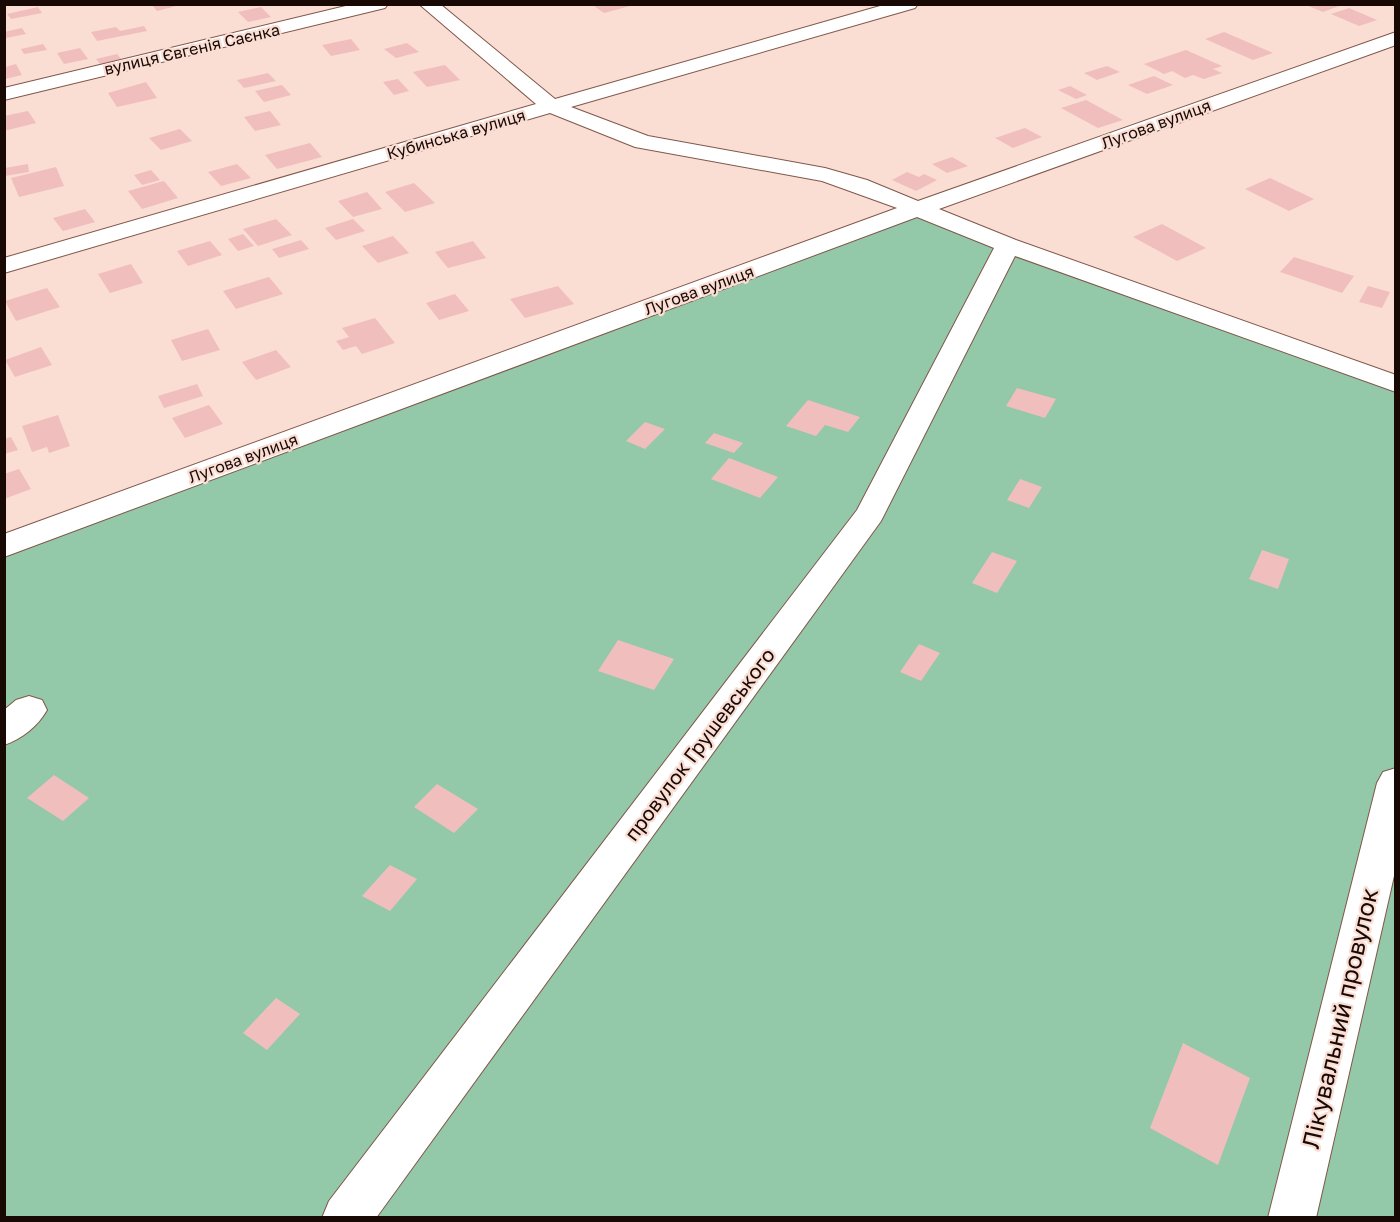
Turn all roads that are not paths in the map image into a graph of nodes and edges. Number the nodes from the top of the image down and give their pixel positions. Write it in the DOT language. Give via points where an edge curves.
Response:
graph roads {
  1 [pos="379,4"];
  2 [pos="428,4"];
  3 [pos="909,4"];
  4 [pos="1395,38"];
  5 [pos="4,94"];
  6 [pos="551,106"];
  7 [pos="917,209"];
  8 [pos="1008,245"];
  9 [pos="4,266"];
  10 [pos="1395,384"];
  11 [pos="4,546"];
  12 [pos="1395,783"];
  13 [pos="346,1218"];
  14 [pos="1292,1218"];
  1 -- 5 [label="street, вулиця Євгенія Саєнка"];
  2 -- 6 [label="street"];
  3 -- 6 [label="street, Кубинська вулиця"];
  4 -- 7 [label="street, Лугова вулиця"];
  6 -- 7 [label="street" via="643,142 825,175"];
  6 -- 9 [label="street, Кубинська вулиця"];
  7 -- 8 [label="street"];
  7 -- 11 [label="street, Лугова вулиця"];
  8 -- 10 [label="street"];
  8 -- 13 [label="street, провулок Грушевського" via="870,514"];
  12 -- 14 [label="street, Лікувальний провулок"];
}
